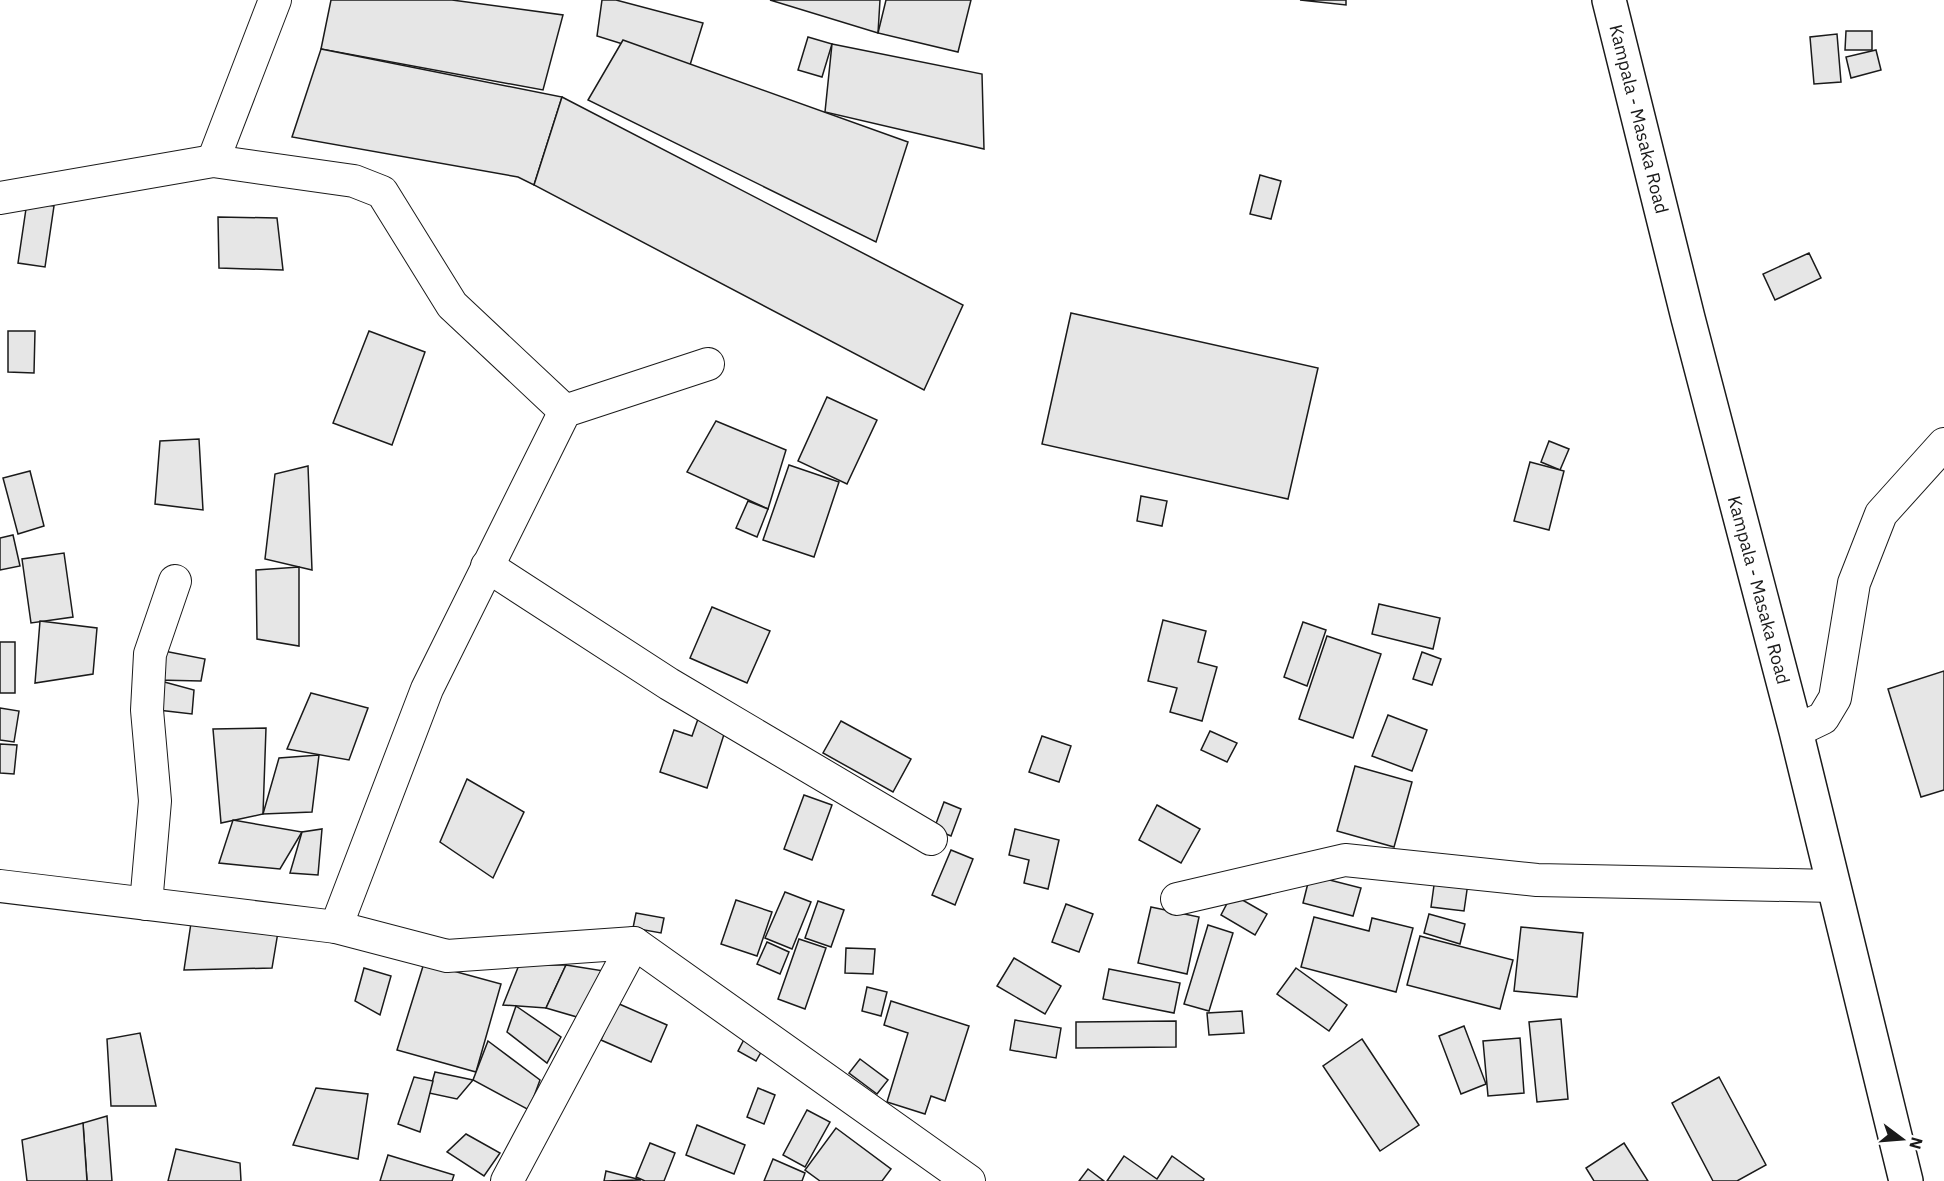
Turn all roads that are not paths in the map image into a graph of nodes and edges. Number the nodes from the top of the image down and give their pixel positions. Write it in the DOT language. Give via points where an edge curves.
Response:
graph roads {
  1 [pos="275,0"];
  2 [pos="1609,0"];
  3 [pos="213,160"];
  4 [pos="0,198"];
  5 [pos="708,364"];
  6 [pos="565,411"];
  7 [pos="1944,444"];
  8 [pos="488,566"];
  9 [pos="175,581"];
  10 [pos="1796,730"];
  11 [pos="931,839"];
  12 [pos="0,886"];
  13 [pos="1834,886"];
  14 [pos="1177,899"];
  15 [pos="146,904"];
  16 [pos="336,927"];
  17 [pos="634,943"];
  18 [pos="507,1181"];
  19 [pos="969,1181"];
  20 [pos="1906,1181"];
  1 -- 3 [label="street"];
  2 -- 10 [label="main road, Kampala - Masaka Road"];
  3 -- 4 [label="street"];
  3 -- 6 [label="street" via="354,180 382,192 452,305"];
  5 -- 6 [label="street"];
  6 -- 8 [label="street"];
  7 -- 10 [label="street" via="1881,514 1854,583 1835,698 1823,718"];
  8 -- 11 [label="street" via="669,684"];
  8 -- 16 [label="street" via="427,689"];
  9 -- 15 [label="street" via="150,654 147,710 155,801"];
  10 -- 13 [label="main road, Kampala - Masaka Road"];
  12 -- 15 [label="street"];
  13 -- 14 [label="street" via="1537,880 1345,860"];
  13 -- 20 [label="main road, Kampala - Masaka Road"];
  15 -- 16 [label="street"];
  16 -- 17 [label="street" via="447,956"];
  17 -- 18 [label="street"];
  17 -- 19 [label="street"];
}
